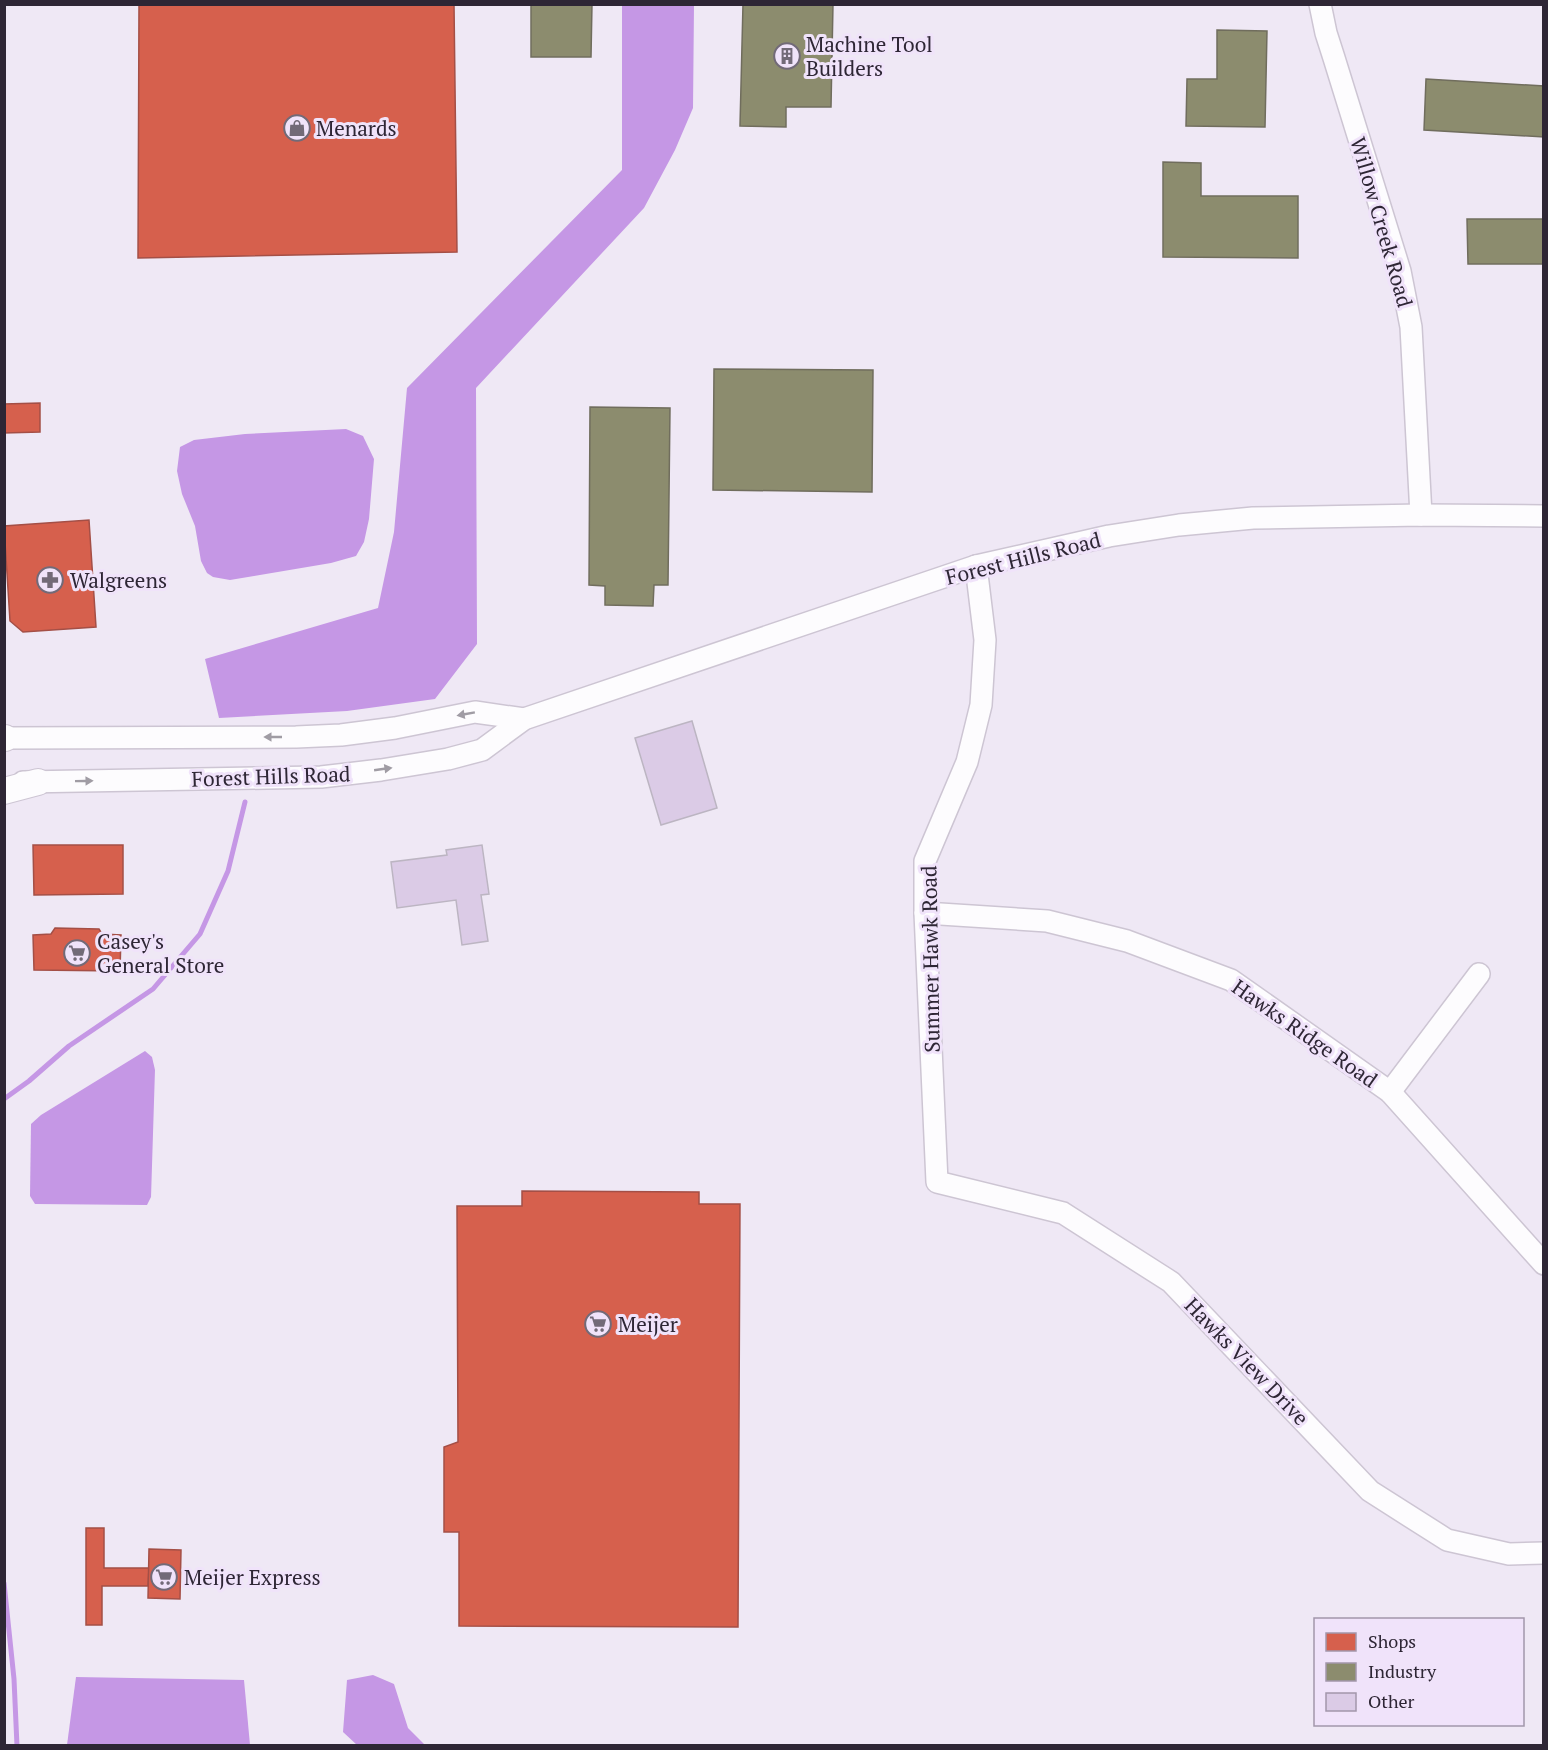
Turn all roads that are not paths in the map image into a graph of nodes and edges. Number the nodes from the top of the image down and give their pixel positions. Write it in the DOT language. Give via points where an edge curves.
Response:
graph roads {
  1 [pos="1320,4"];
  2 [pos="1420,515"];
  3 [pos="1544,516"];
  4 [pos="976,566"];
  5 [pos="524,719"];
  6 [pos="5,738"];
  7 [pos="4,782"];
  8 [pos="38,782"];
  9 [pos="4,791"];
  10 [pos="925,913"];
  11 [pos="1479,974"];
  12 [pos="1390,1092"];
  13 [pos="937,1182"];
  14 [pos="1544,1263"];
  15 [pos="1544,1553"];
  1 -- 2 [label="street, Willow Creek Road" via="1400,271 1411,327"];
  2 -- 3 [label="street, Forest Hills Road"];
  2 -- 4 [label="street, Forest Hills Road" via="1253,518 1179,525 1109,536"];
  4 -- 5 [label="street, Forest Hills Road"];
  4 -- 10 [label="street, Summer Hawk Road" via="985,640 981,705 967,762 926,861"];
  5 -- 6 [label="street, Forest Hills Road, one-way" via="475,712 395,728 296,737"];
  8 -- 5 [label="street, Forest Hills Road, one-way" via="321,777 381,770 482,750"];
  7 -- 8 [label="street, Forest Hills Road"];
  8 -- 9 [label="main road"];
  10 -- 12 [label="street, Hawks Ridge Road" via="1047,921 1127,941 1231,980"];
  10 -- 13 [label="street, Summer Hawk Road"];
  11 -- 12 [label="street"];
  12 -- 14 [label="street, Hawks Ridge Road"];
  13 -- 15 [label="street, Hawks View Drive" via="1063,1213 1171,1282 1370,1491 1447,1540 1509,1554"];
}
